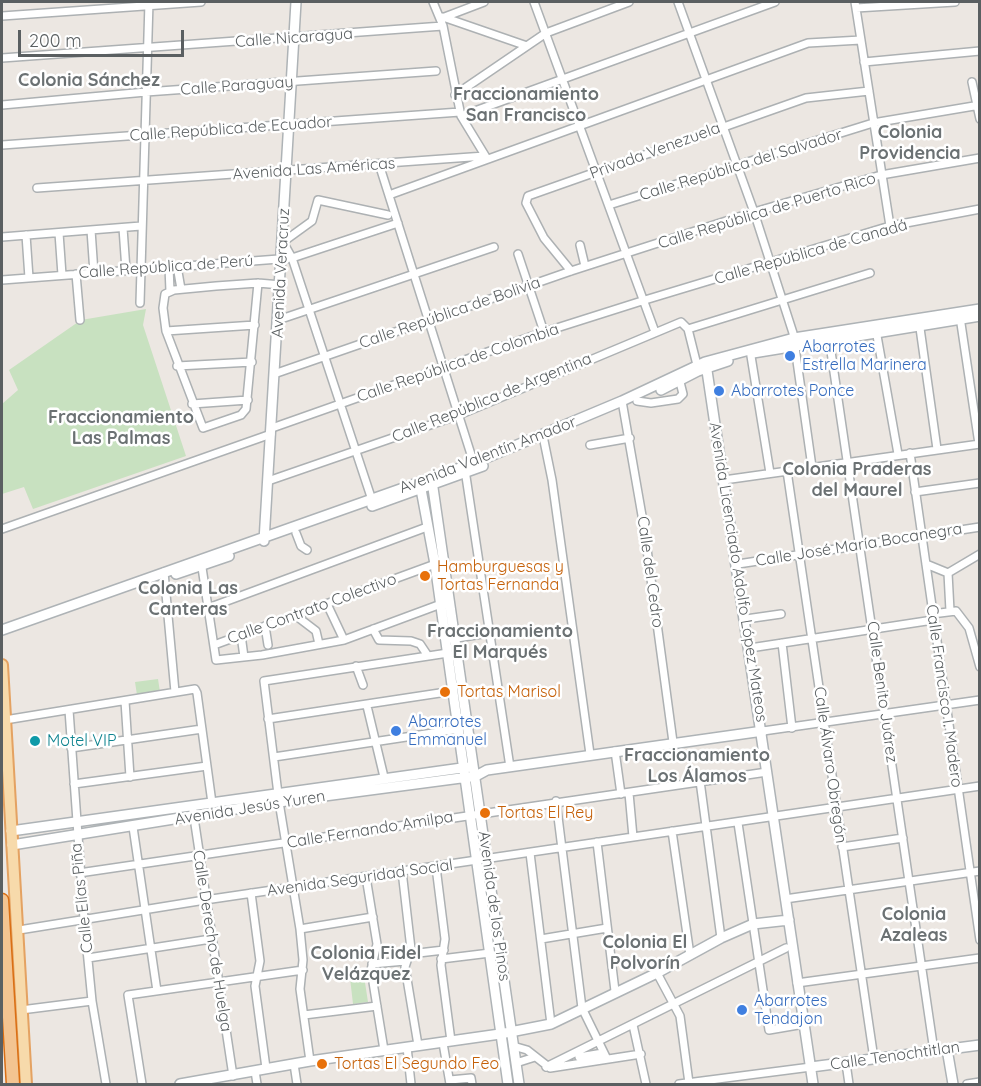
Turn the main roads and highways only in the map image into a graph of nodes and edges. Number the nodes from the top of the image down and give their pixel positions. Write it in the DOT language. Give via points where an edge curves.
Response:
graph roads {
  1 [pos="2,666"];
  2 [pos="2,683"];
  3 [pos="15,889"];
  4 [pos="2,900"];
  5 [pos="22,900"];
  6 [pos="13,1084"];
  7 [pos="26,1084"];
  1 -- 2 [label="main road"];
  2 -- 3 [label="main road"];
  3 -- 5 [label="main road"];
  3 -- 7 [label="main road"];
  4 -- 6 [label="highway"];
}
